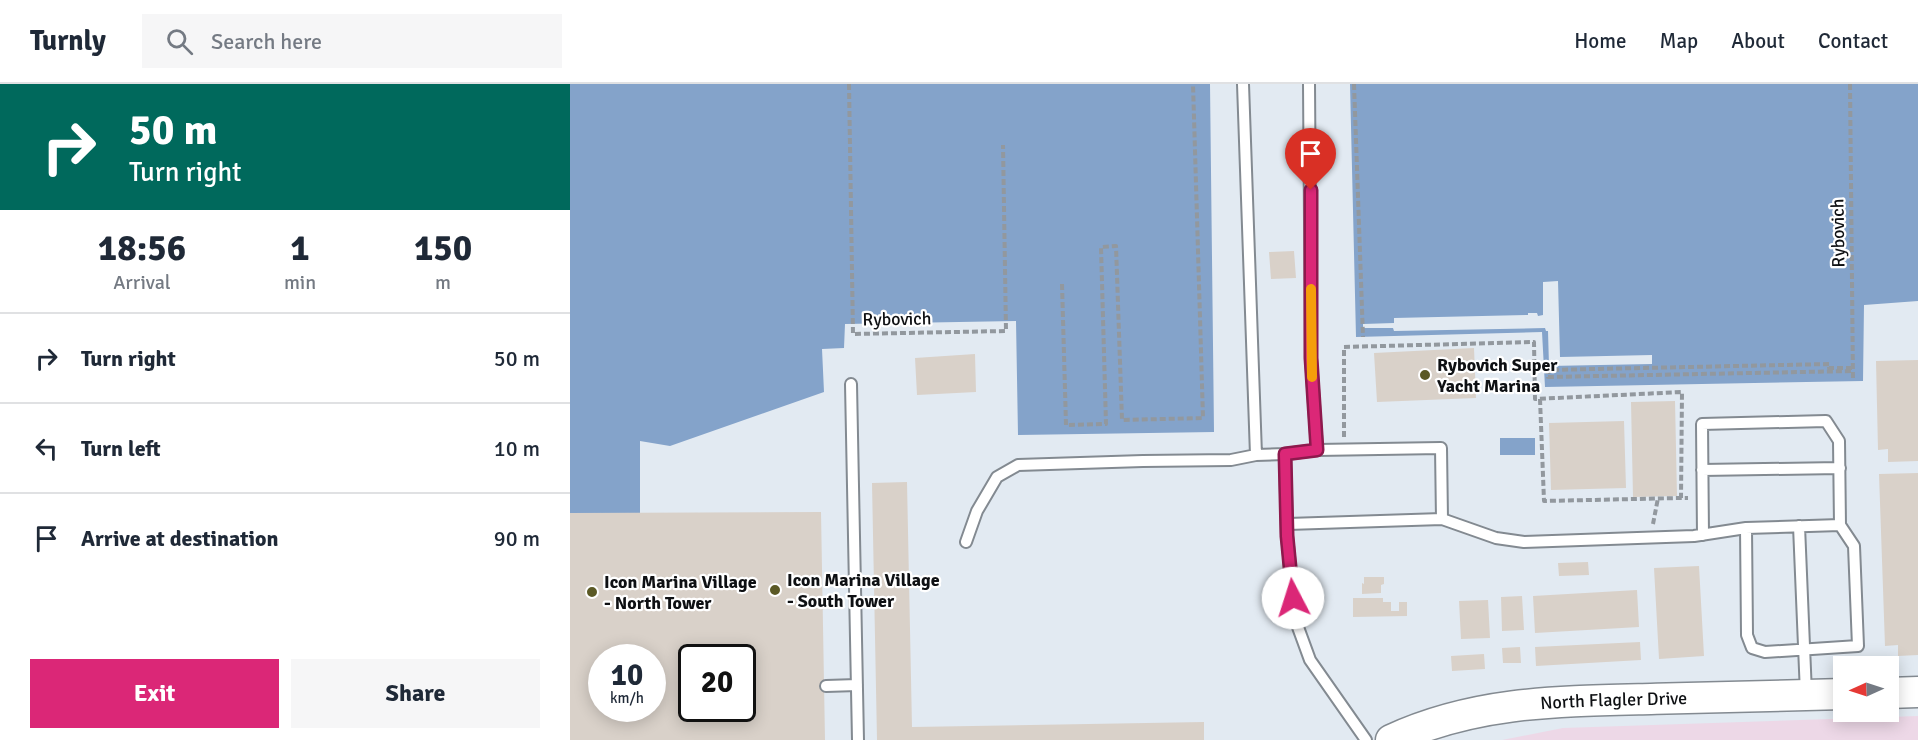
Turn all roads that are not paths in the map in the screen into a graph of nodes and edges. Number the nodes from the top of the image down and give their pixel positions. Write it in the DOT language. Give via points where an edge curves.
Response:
graph roads {
  1 [pos="1244,84"];
  2 [pos="1309,84"];
  3 [pos="852,384"];
  4 [pos="1317,450"];
  5 [pos="1285,454"];
  6 [pos="1256,455"];
  7 [pos="1840,468"];
  8 [pos="1702,470"];
  9 [pos="1442,519"];
  10 [pos="1288,524"];
  11 [pos="1840,525"];
  12 [pos="1799,526"];
  13 [pos="1746,528"];
  14 [pos="1703,535"];
  15 [pos="966,542"];
  16 [pos="1805,650"];
  17 [pos="826,686"];
  18 [pos="857,686"];
  19 [pos="1918,692"];
  20 [pos="1899,693"];
  21 [pos="1833,694"];
  22 [pos="1806,695"];
  23 [pos="858,740"];
  24 [pos="1366,740"];
  25 [pos="1391,740"];
  1 -- 6 [label="lane"];
  2 -- 4 [label="lane" via="1311,358"];
  3 -- 18 [label="lane"];
  4 -- 5 [label="lane"];
  4 -- 9 [label="lane" via="1441,448"];
  5 -- 6 [label="lane"];
  5 -- 10 [label="lane"];
  6 -- 15 [label="lane" via="1231,460 1018,465 997,477 977,511"];
  7 -- 8 [label="lane"];
  7 -- 8 [label="lane" via="1839,441 1826,421 1702,424"];
  7 -- 11 [label="lane"];
  8 -- 14 [label="lane"];
  9 -- 10 [label="lane"];
  9 -- 14 [label="lane" via="1496,538 1524,542"];
  10 -- 24 [label="lane" via="1294,619 1310,660"];
  11 -- 12 [label="lane"];
  11 -- 16 [label="lane" via="1854,546 1858,646"];
  12 -- 13 [label="lane"];
  12 -- 16 [label="lane"];
  13 -- 14 [label="lane"];
  13 -- 16 [label="lane" via="1747,635 1752,648 1766,652"];
  16 -- 22 [label="lane"];
  17 -- 18 [label="lane"];
  18 -- 23 [label="lane"];
  19 -- 20 [label="street"];
  21 -- 22 [label="street, North Flagler Drive"];
  22 -- 25 [label="street, North Flagler Drive" via="1543,702 1491,708 1442,720"];
}
